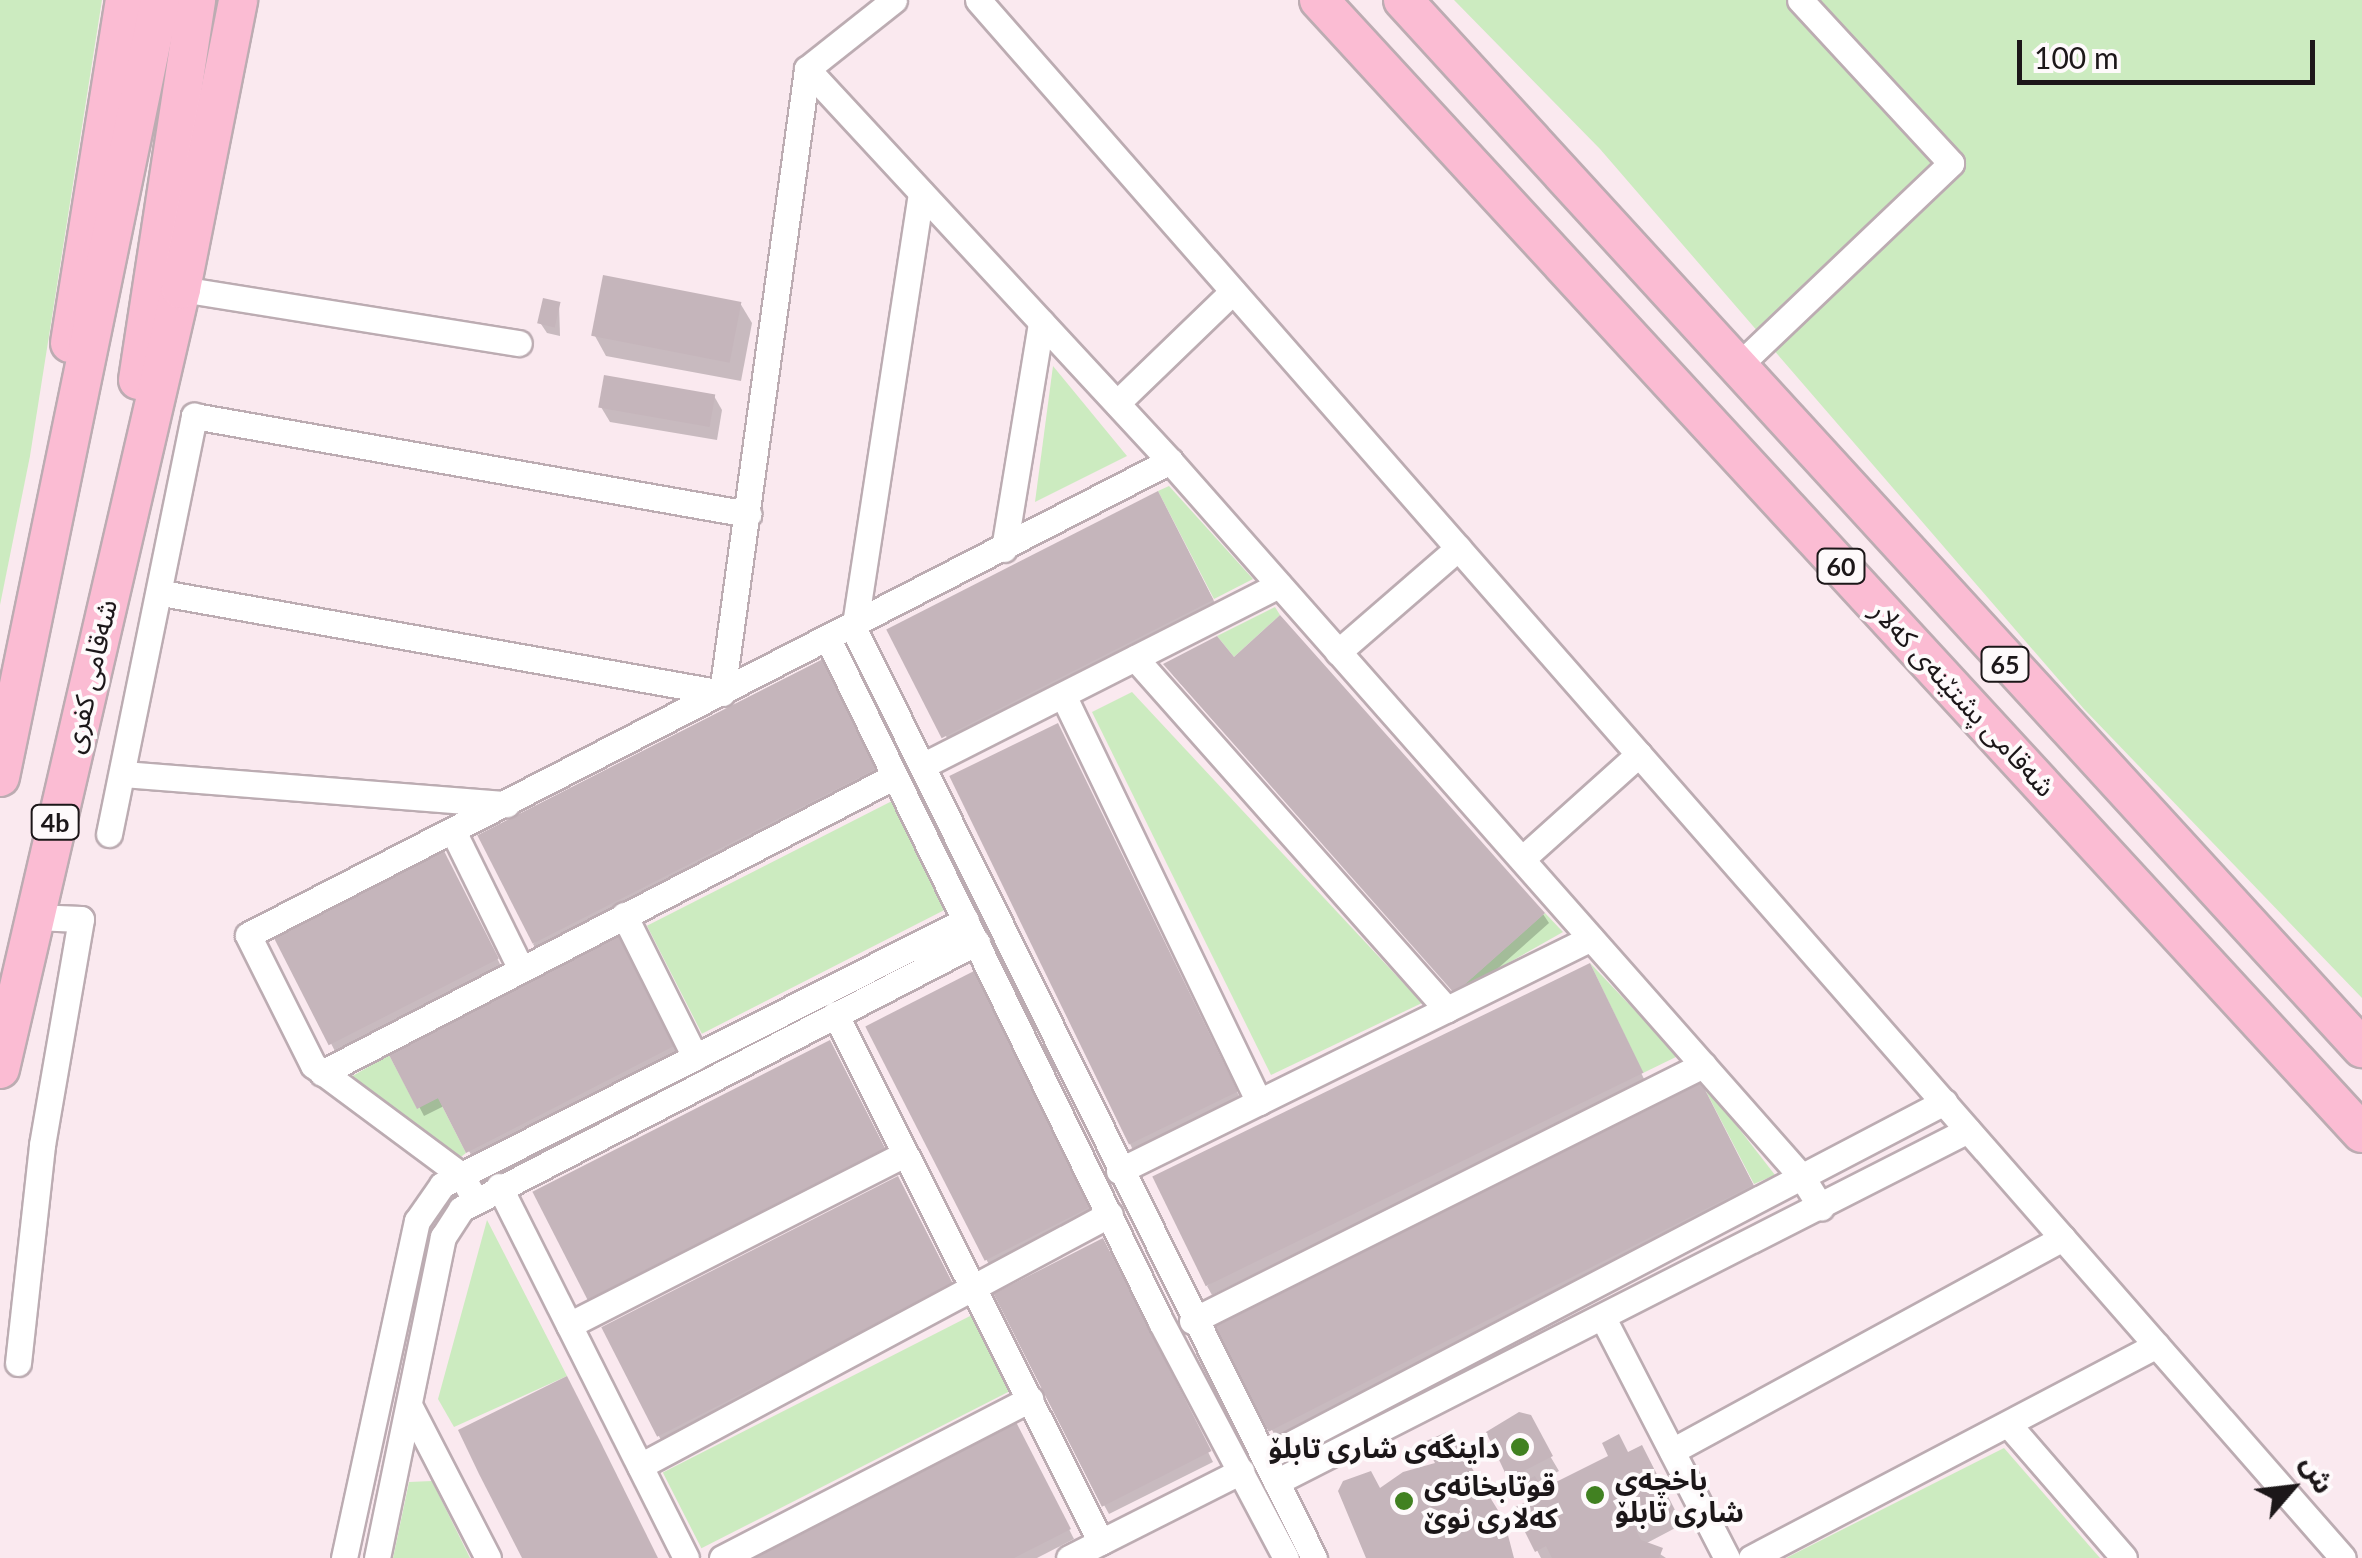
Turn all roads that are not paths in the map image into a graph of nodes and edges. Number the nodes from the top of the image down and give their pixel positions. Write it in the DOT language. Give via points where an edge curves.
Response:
graph roads {
  1 [pos="126,0"];
  2 [pos="160,0"];
  3 [pos="196,0"];
  4 [pos="238,0"];
  5 [pos="894,0"];
  6 [pos="978,0"];
  7 [pos="1319,0"];
  8 [pos="1403,0"];
  9 [pos="1800,0"];
  10 [pos="807,69"];
  11 [pos="922,193"];
  12 [pos="181,288"];
  13 [pos="1234,292"];
  14 [pos="1041,322"];
  15 [pos="519,343"];
  16 [pos="1736,368"];
  17 [pos="1116,404"];
  18 [pos="1170,462"];
  19 [pos="748,514"];
  20 [pos="1458,548"];
  21 [pos="1004,549"];
  22 [pos="43,569"];
  23 [pos="112,576"];
  24 [pos="1279,585"];
  25 [pos="162,592"];
  26 [pos="854,629"];
  27 [pos="829,642"];
  28 [pos="1338,652"];
  29 [pos="1135,658"];
  30 [pos="722,693"];
  31 [pos="1062,695"];
  32 [pos="1639,754"];
  33 [pos="922,766"];
  34 [pos="123,774"];
  35 [pos="896,776"];
  36 [pos="0,777"];
  37 [pos="507,804"];
  38 [pos="453,832"];
  39 [pos="109,834"];
  40 [pos="1522,860"];
  41 [pos="624,916"];
  42 [pos="34,917"];
  43 [pos="971,931"];
  44 [pos="1591,938"];
  45 [pos="521,968"];
  46 [pos="1448,1009"];
  47 [pos="835,1014"];
  48 [pos="2362,1048"];
  49 [pos="694,1057"];
  50 [pos="1703,1065"];
  51 [pos="0,1069"];
  52 [pos="322,1072"];
  53 [pos="1260,1102"];
  54 [pos="1944,1102"];
  55 [pos="606,1117"];
  56 [pos="1968,1130"];
  57 [pos="2362,1132"];
  58 [pos="905,1154"];
  59 [pos="1119,1171"];
  60 [pos="461,1175"];
  61 [pos="1802,1177"];
  62 [pos="499,1186"];
  63 [pos="474,1198"];
  64 [pos="1821,1208"];
  65 [pos="1110,1214"];
  66 [pos="2063,1238"];
  67 [pos="974,1291"];
  68 [pos="1603,1318"];
  69 [pos="1192,1321"];
  70 [pos="569,1325"];
  71 [pos="2156,1345"];
  72 [pos="18,1363"];
  73 [pos="1030,1400"];
  74 [pos="409,1405"];
  75 [pos="2008,1424"];
  76 [pos="1672,1451"];
  77 [pos="1264,1458"];
  78 [pos="640,1466"];
  79 [pos="1241,1471"];
  80 [pos="1276,1482"];
  81 [pos="1101,1542"];
  82 [pos="344,1558"];
  83 [pos="377,1558"];
  84 [pos="488,1558"];
  85 [pos="686,1558"];
  86 [pos="722,1558"];
  87 [pos="1069,1558"];
  88 [pos="1286,1558"];
  89 [pos="1314,1558"];
  90 [pos="1726,1558"];
  91 [pos="1751,1558"];
  92 [pos="2124,1558"];
  93 [pos="2343,1558"];
  1 -- 22 [label="highway" via="77,291"];
  2 -- 22 [label="highway"];
  3 -- 23 [label="highway" via="158,222"];
  4 -- 12 [label="highway"];
  5 -- 10 [label="street"];
  6 -- 13 [label="street"];
  7 -- 57 [label="highway, شەقامی پشتێنەی کەلار / 60"];
  8 -- 16 [label="highway, شەقامی پشتێنەی کەلار / 65"];
  9 -- 16 [label="street" via="1950,163"];
  10 -- 11 [label="street"];
  10 -- 19 [label="street"];
  11 -- 14 [label="street"];
  11 -- 26 [label="street"];
  12 -- 15 [label="street"];
  12 -- 23 [label="highway"];
  13 -- 17 [label="street"];
  13 -- 20 [label="street"];
  14 -- 17 [label="street"];
  14 -- 21 [label="street"];
  16 -- 48 [label="highway, شەقامی پشتێنەی کەلار / 65"];
  17 -- 18 [label="street"];
  18 -- 21 [label="street"];
  18 -- 24 [label="street"];
  19 -- 25 [label="street" via="194,416"];
  19 -- 30 [label="street"];
  20 -- 28 [label="street"];
  20 -- 32 [label="street"];
  21 -- 26 [label="street"];
  22 -- 36 [label="highway, 4b"];
  23 -- 42 [label="highway, شەقامی کفری / 4b"];
  24 -- 28 [label="street"];
  24 -- 29 [label="street"];
  25 -- 30 [label="street"];
  25 -- 34 [label="street"];
  26 -- 27 [label="street"];
  26 -- 33 [label="street"];
  27 -- 30 [label="street"];
  27 -- 35 [label="street"];
  28 -- 40 [label="street"];
  29 -- 31 [label="street"];
  29 -- 46 [label="street"];
  30 -- 37 [label="street"];
  31 -- 33 [label="street"];
  31 -- 53 [label="street"];
  32 -- 40 [label="street"];
  32 -- 54 [label="street"];
  33 -- 59 [label="street"];
  34 -- 37 [label="street"];
  34 -- 39 [label="street"];
  35 -- 41 [label="street"];
  35 -- 43 [label="street"];
  37 -- 38 [label="street"];
  38 -- 45 [label="street"];
  38 -- 52 [label="street" via="248,935 312,1066"];
  40 -- 44 [label="street"];
  41 -- 45 [label="street"];
  41 -- 49 [label="street"];
  42 -- 51 [label="highway, شەقامی کفری / 4b"];
  42 -- 72 [label="street" via="81,919 42,1145"];
  43 -- 47 [label="street"];
  43 -- 49 [label="street"];
  43 -- 65 [label="street"];
  44 -- 46 [label="street"];
  44 -- 50 [label="street"];
  45 -- 52 [label="street"];
  46 -- 53 [label="street"];
  47 -- 55 [label="street"];
  47 -- 58 [label="street"];
  49 -- 55 [label="street"];
  50 -- 61 [label="street"];
  50 -- 69 [label="street"];
  52 -- 60 [label="street"];
  53 -- 59 [label="street"];
  54 -- 56 [label="street"];
  54 -- 61 [label="street"];
  55 -- 60 [label="street"];
  55 -- 62 [label="street"];
  56 -- 64 [label="street"];
  56 -- 66 [label="street"];
  58 -- 67 [label="street"];
  58 -- 70 [label="street"];
  59 -- 69 [label="street"];
  60 -- 63 [label="street"];
  60 -- 82 [label="street" via="442,1185 417,1221"];
  61 -- 64 [label="street"];
  61 -- 77 [label="street"];
  62 -- 63 [label="street"];
  62 -- 70 [label="street"];
  63 -- 74 [label="street" via="443,1237"];
  64 -- 68 [label="street"];
  65 -- 67 [label="street" via="984,1277"];
  65 -- 79 [label="street"];
  66 -- 71 [label="street"];
  66 -- 76 [label="street"];
  67 -- 73 [label="street"];
  67 -- 78 [label="street"];
  68 -- 76 [label="street"];
  68 -- 80 [label="street"];
  69 -- 77 [label="street"];
  70 -- 78 [label="street"];
  71 -- 75 [label="street"];
  71 -- 93 [label="street"];
  73 -- 81 [label="street"];
  73 -- 86 [label="street"];
  74 -- 83 [label="street"];
  74 -- 84 [label="street"];
  75 -- 91 [label="street"];
  75 -- 92 [label="street"];
  76 -- 90 [label="street"];
  77 -- 80 [label="street"];
  78 -- 85 [label="street"];
  79 -- 81 [label="street"];
  79 -- 88 [label="street"];
  80 -- 89 [label="street"];
  81 -- 87 [label="street"];
}
